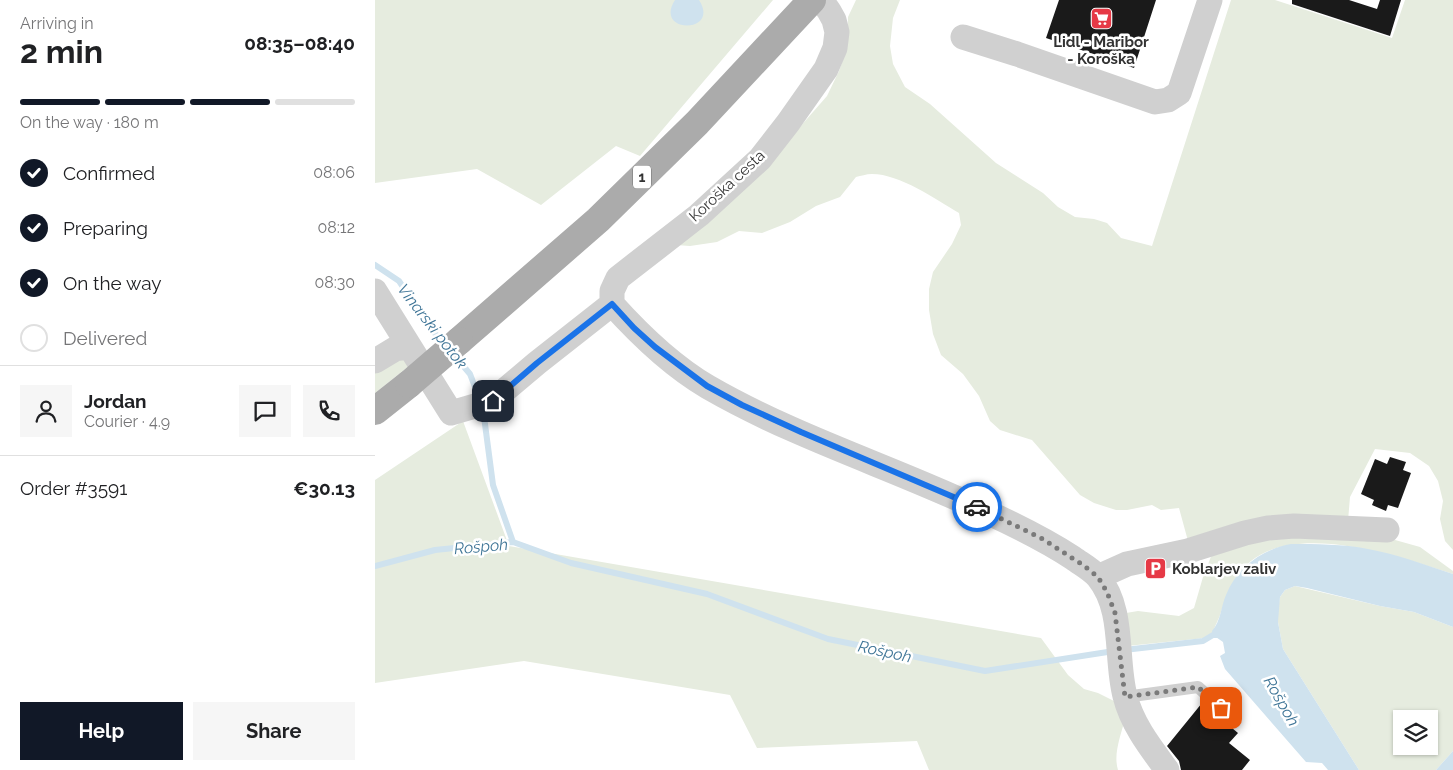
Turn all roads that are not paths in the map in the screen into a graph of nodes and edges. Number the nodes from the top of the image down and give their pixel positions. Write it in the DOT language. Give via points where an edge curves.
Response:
graph roads {
  1 [pos="812,0"];
  2 [pos="821,0"];
  3 [pos="1210,0"];
  4 [pos="963,37"];
  5 [pos="375,291"];
  6 [pos="612,304"];
  7 [pos="409,348"];
  8 [pos="375,361"];
  9 [pos="375,411"];
  10 [pos="1387,530"];
  11 [pos="1098,577"];
  12 [pos="1125,697"];
  13 [pos="1233,719"];
  14 [pos="1167,770"];
  1 -- 9 [label="main road, 1, bridge" via="697,123 598,220"];
  2 -- 6 [label="street, Koroška cesta" via="837,32 835,48 813,89 760,159 699,215 618,278 611,291"];
  3 -- 4 [label="street" via="1179,93 1168,100 1155,102"];
  5 -- 7 [label="street"];
  6 -- 7 [label="street" via="537,363 471,407"];
  6 -- 11 [label="street" via="655,347 707,386 801,432 1016,526 1067,554"];
  7 -- 8 [label="street" via="395,349"];
  10 -- 11 [label="street" via="1320,526 1268,528 1127,564"];
  11 -- 12 [label="street" via="1115,613"];
  12 -- 13 [label="lane" via="1198,687"];
  12 -- 14 [label="street" via="1141,735"];
}
